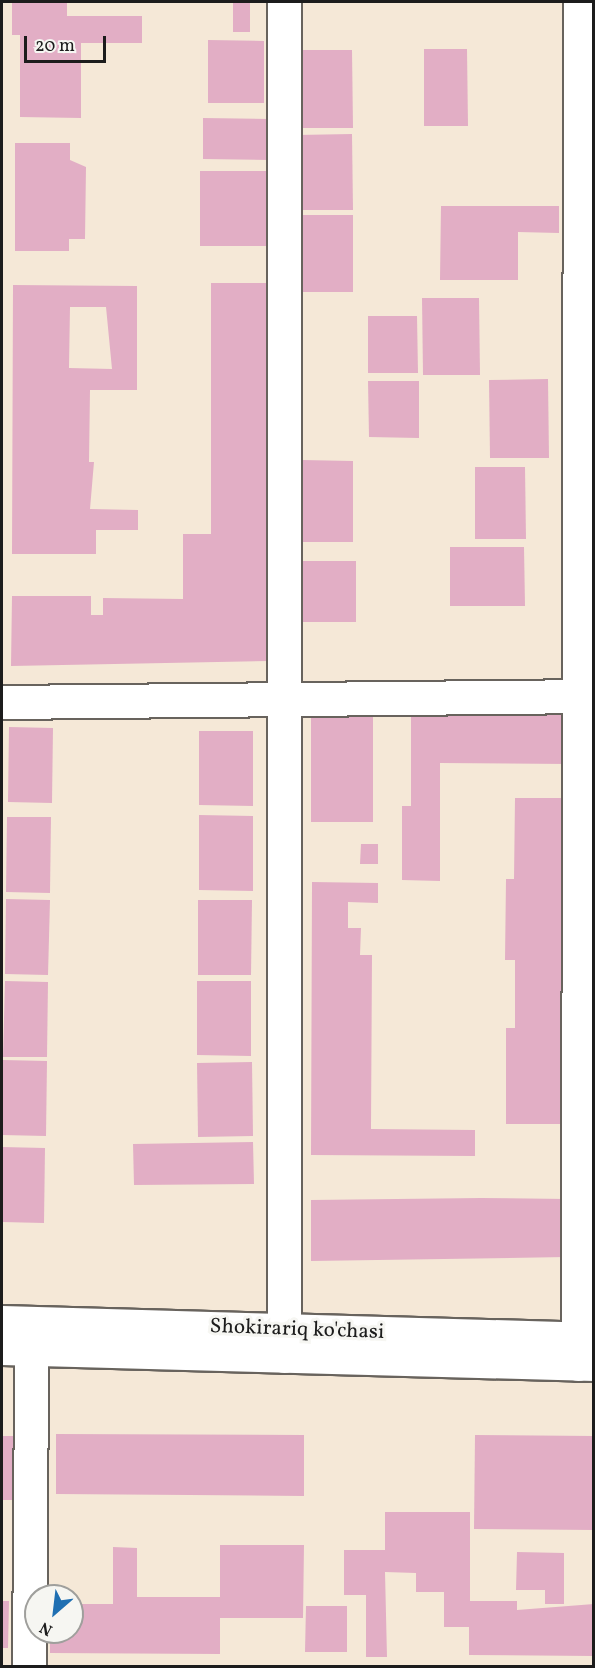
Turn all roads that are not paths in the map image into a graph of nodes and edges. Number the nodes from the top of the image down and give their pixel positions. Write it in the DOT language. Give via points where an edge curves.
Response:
graph roads {
  1 [pos="284,2"];
  2 [pos="580,2"];
  3 [pos="285,696"];
  4 [pos="588,696"];
  5 [pos="2,702"];
  6 [pos="2,1322"];
  7 [pos="284,1343"];
  8 [pos="16,1348"];
  9 [pos="586,1351"];
  10 [pos="29,1666"];
  1 -- 3 [label="street"];
  2 -- 4 [label="street"];
  3 -- 4 [label="street"];
  3 -- 5 [label="street"];
  3 -- 7 [label="street"];
  4 -- 9 [label="street"];
  6 -- 7 [label="street, Shokirariq ko'chasi"];
  7 -- 8 [label="street, Shokirariq ko'chasi"];
  7 -- 9 [label="street, Shokirariq ko'chasi"];
  8 -- 10 [label="street"];
}
